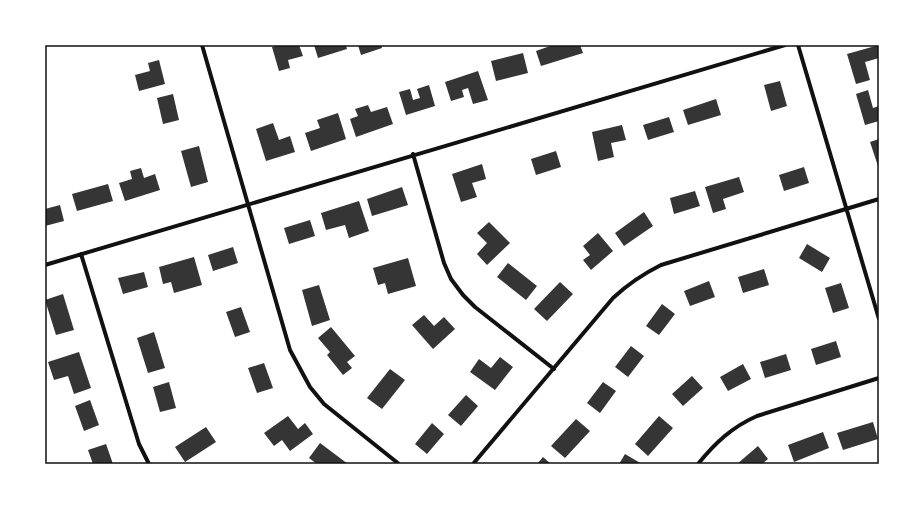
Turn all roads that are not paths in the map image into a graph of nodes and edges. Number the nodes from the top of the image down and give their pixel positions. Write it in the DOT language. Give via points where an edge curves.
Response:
graph roads {
  1 [pos="202,45"];
  2 [pos="785,45"];
  3 [pos="798,45"];
  4 [pos="413,154"];
  5 [pos="879,199"];
  6 [pos="247,204"];
  7 [pos="847,209"];
  8 [pos="81,254"];
  9 [pos="45,264"];
  10 [pos="879,319"];
  11 [pos="554,369"];
  12 [pos="879,378"];
  13 [pos="149,464"];
  14 [pos="399,464"];
  15 [pos="473,464"];
  16 [pos="698,464"];
  1 -- 6 [label="street"];
  2 -- 4 [label="street"];
  3 -- 7 [label="street"];
  4 -- 6 [label="street"];
  4 -- 11 [label="street" via="444,263 451,279 475,307"];
  5 -- 7 [label="street"];
  6 -- 8 [label="street"];
  6 -- 14 [label="street" via="282,329 298,368 324,404"];
  7 -- 10 [label="street"];
  7 -- 11 [label="street" via="661,265 644,273 627,284 613,298"];
  8 -- 9 [label="street"];
  8 -- 13 [label="street" via="139,444"];
  11 -- 15 [label="street"];
  12 -- 16 [label="street" via="742,423 718,440"];
}
